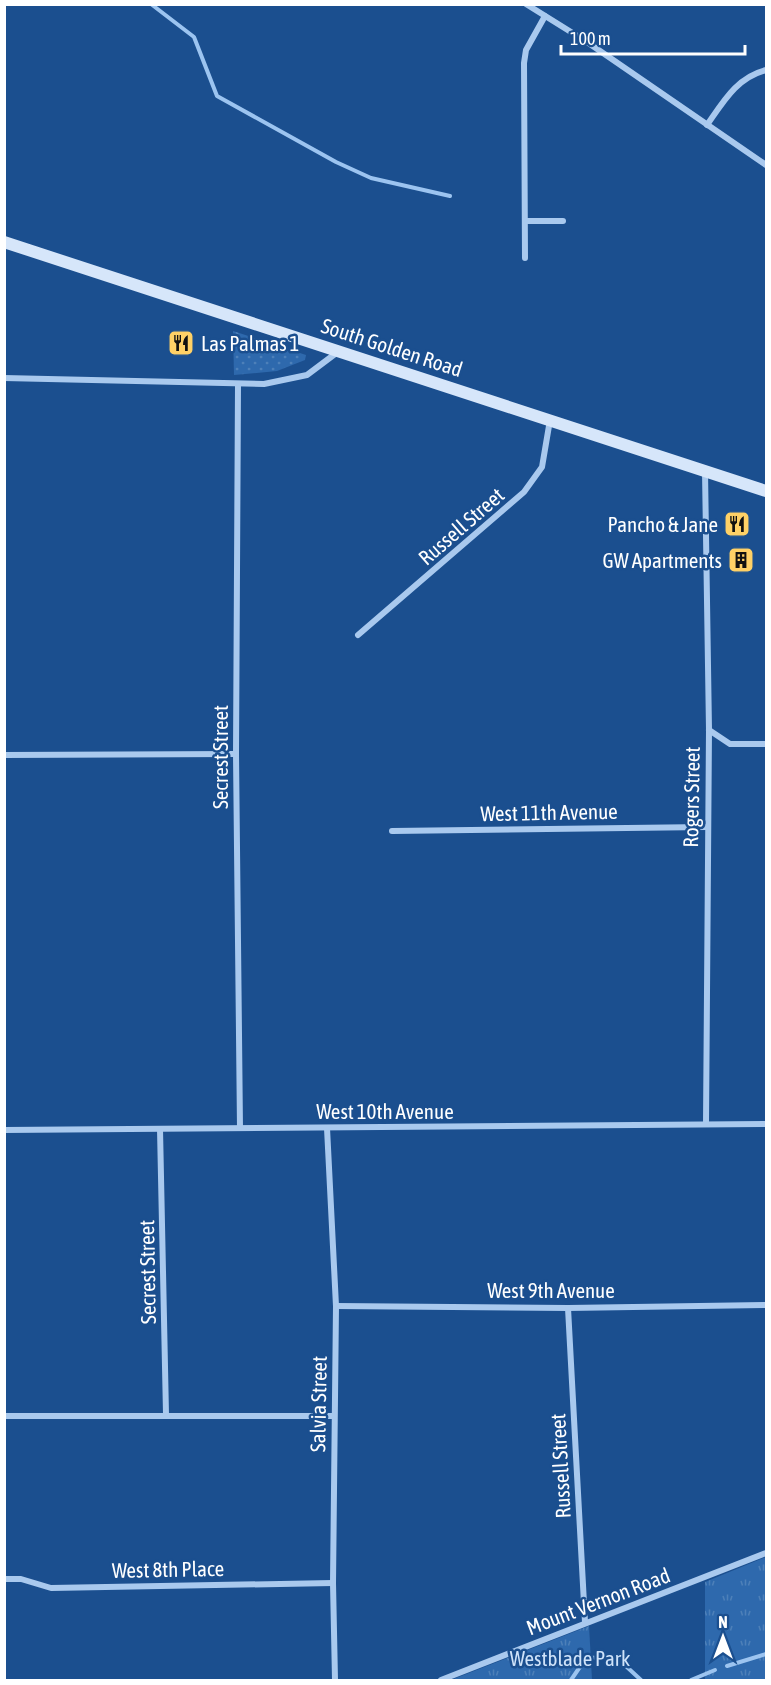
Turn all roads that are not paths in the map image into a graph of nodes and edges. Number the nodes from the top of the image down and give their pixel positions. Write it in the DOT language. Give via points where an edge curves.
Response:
graph roads {
  1 [pos="526,4"];
  2 [pos="545,16"];
  3 [pos="766,70"];
  4 [pos="707,125"];
  5 [pos="766,165"];
  6 [pos="525,221"];
  7 [pos="563,221"];
  8 [pos="4,242"];
  9 [pos="525,258"];
  10 [pos="340,351"];
  11 [pos="4,378"];
  12 [pos="238,386"];
  13 [pos="550,419"];
  14 [pos="705,471"];
  15 [pos="766,491"];
  16 [pos="358,635"];
  17 [pos="709,730"];
  18 [pos="766,744"];
  19 [pos="236,754"];
  20 [pos="4,755"];
  21 [pos="706,827"];
  22 [pos="392,831"];
  23 [pos="706,1124"];
  24 [pos="766,1124"];
  25 [pos="240,1128"];
  26 [pos="327,1128"];
  27 [pos="160,1129"];
  28 [pos="4,1130"];
  29 [pos="766,1305"];
  30 [pos="336,1306"];
  31 [pos="568,1308"];
  32 [pos="166,1414"];
  33 [pos="4,1416"];
  34 [pos="334,1416"];
  35 [pos="766,1552"];
  36 [pos="4,1579"];
  37 [pos="333,1583"];
  38 [pos="585,1622"];
  39 [pos="335,1680"];
  40 [pos="441,1680"];
  1 -- 2 [label="street"];
  2 -- 4 [label="street"];
  2 -- 6 [label="street" via="526,50 524,63"];
  3 -- 4 [label="street" via="742,81 730,92"];
  4 -- 5 [label="street"];
  6 -- 7 [label="street"];
  6 -- 9 [label="street"];
  8 -- 10 [label="main road, South Golden Road"];
  10 -- 12 [label="street" via="307,375"];
  10 -- 13 [label="main road, South Golden Road"];
  11 -- 12 [label="street"];
  12 -- 19 [label="street, Secrest Street"];
  13 -- 14 [label="main road, South Golden Road"];
  13 -- 16 [label="street, Russell Street" via="542,467 524,492"];
  14 -- 15 [label="main road, South Golden Road"];
  14 -- 17 [label="street, Rogers Street"];
  17 -- 18 [label="street" via="730,744"];
  17 -- 21 [label="street, Rogers Street"];
  19 -- 20 [label="street"];
  19 -- 25 [label="street, Secrest Street"];
  21 -- 22 [label="street, West 11th Avenue"];
  21 -- 23 [label="street, Rogers Street"];
  23 -- 24 [label="street, West 10th Avenue"];
  23 -- 26 [label="street, West 10th Avenue"];
  25 -- 26 [label="street, West 10th Avenue"];
  25 -- 27 [label="street, West 10th Avenue"];
  26 -- 30 [label="street, Salvia Street"];
  27 -- 28 [label="street, West 10th Avenue"];
  27 -- 32 [label="street, Secrest Street"];
  29 -- 31 [label="street, West 9th Avenue"];
  30 -- 31 [label="street, West 9th Avenue"];
  30 -- 34 [label="street, Salvia Street"];
  31 -- 38 [label="street, Russell Street"];
  32 -- 33 [label="street"];
  32 -- 34 [label="street"];
  34 -- 37 [label="street, Salvia Street"];
  35 -- 38 [label="street, Mount Vernon Road"];
  36 -- 37 [label="street, West 8th Place" via="21,1579 51,1588"];
  37 -- 39 [label="street, Salvia Street"];
  38 -- 40 [label="street, Mount Vernon Road"];
}
